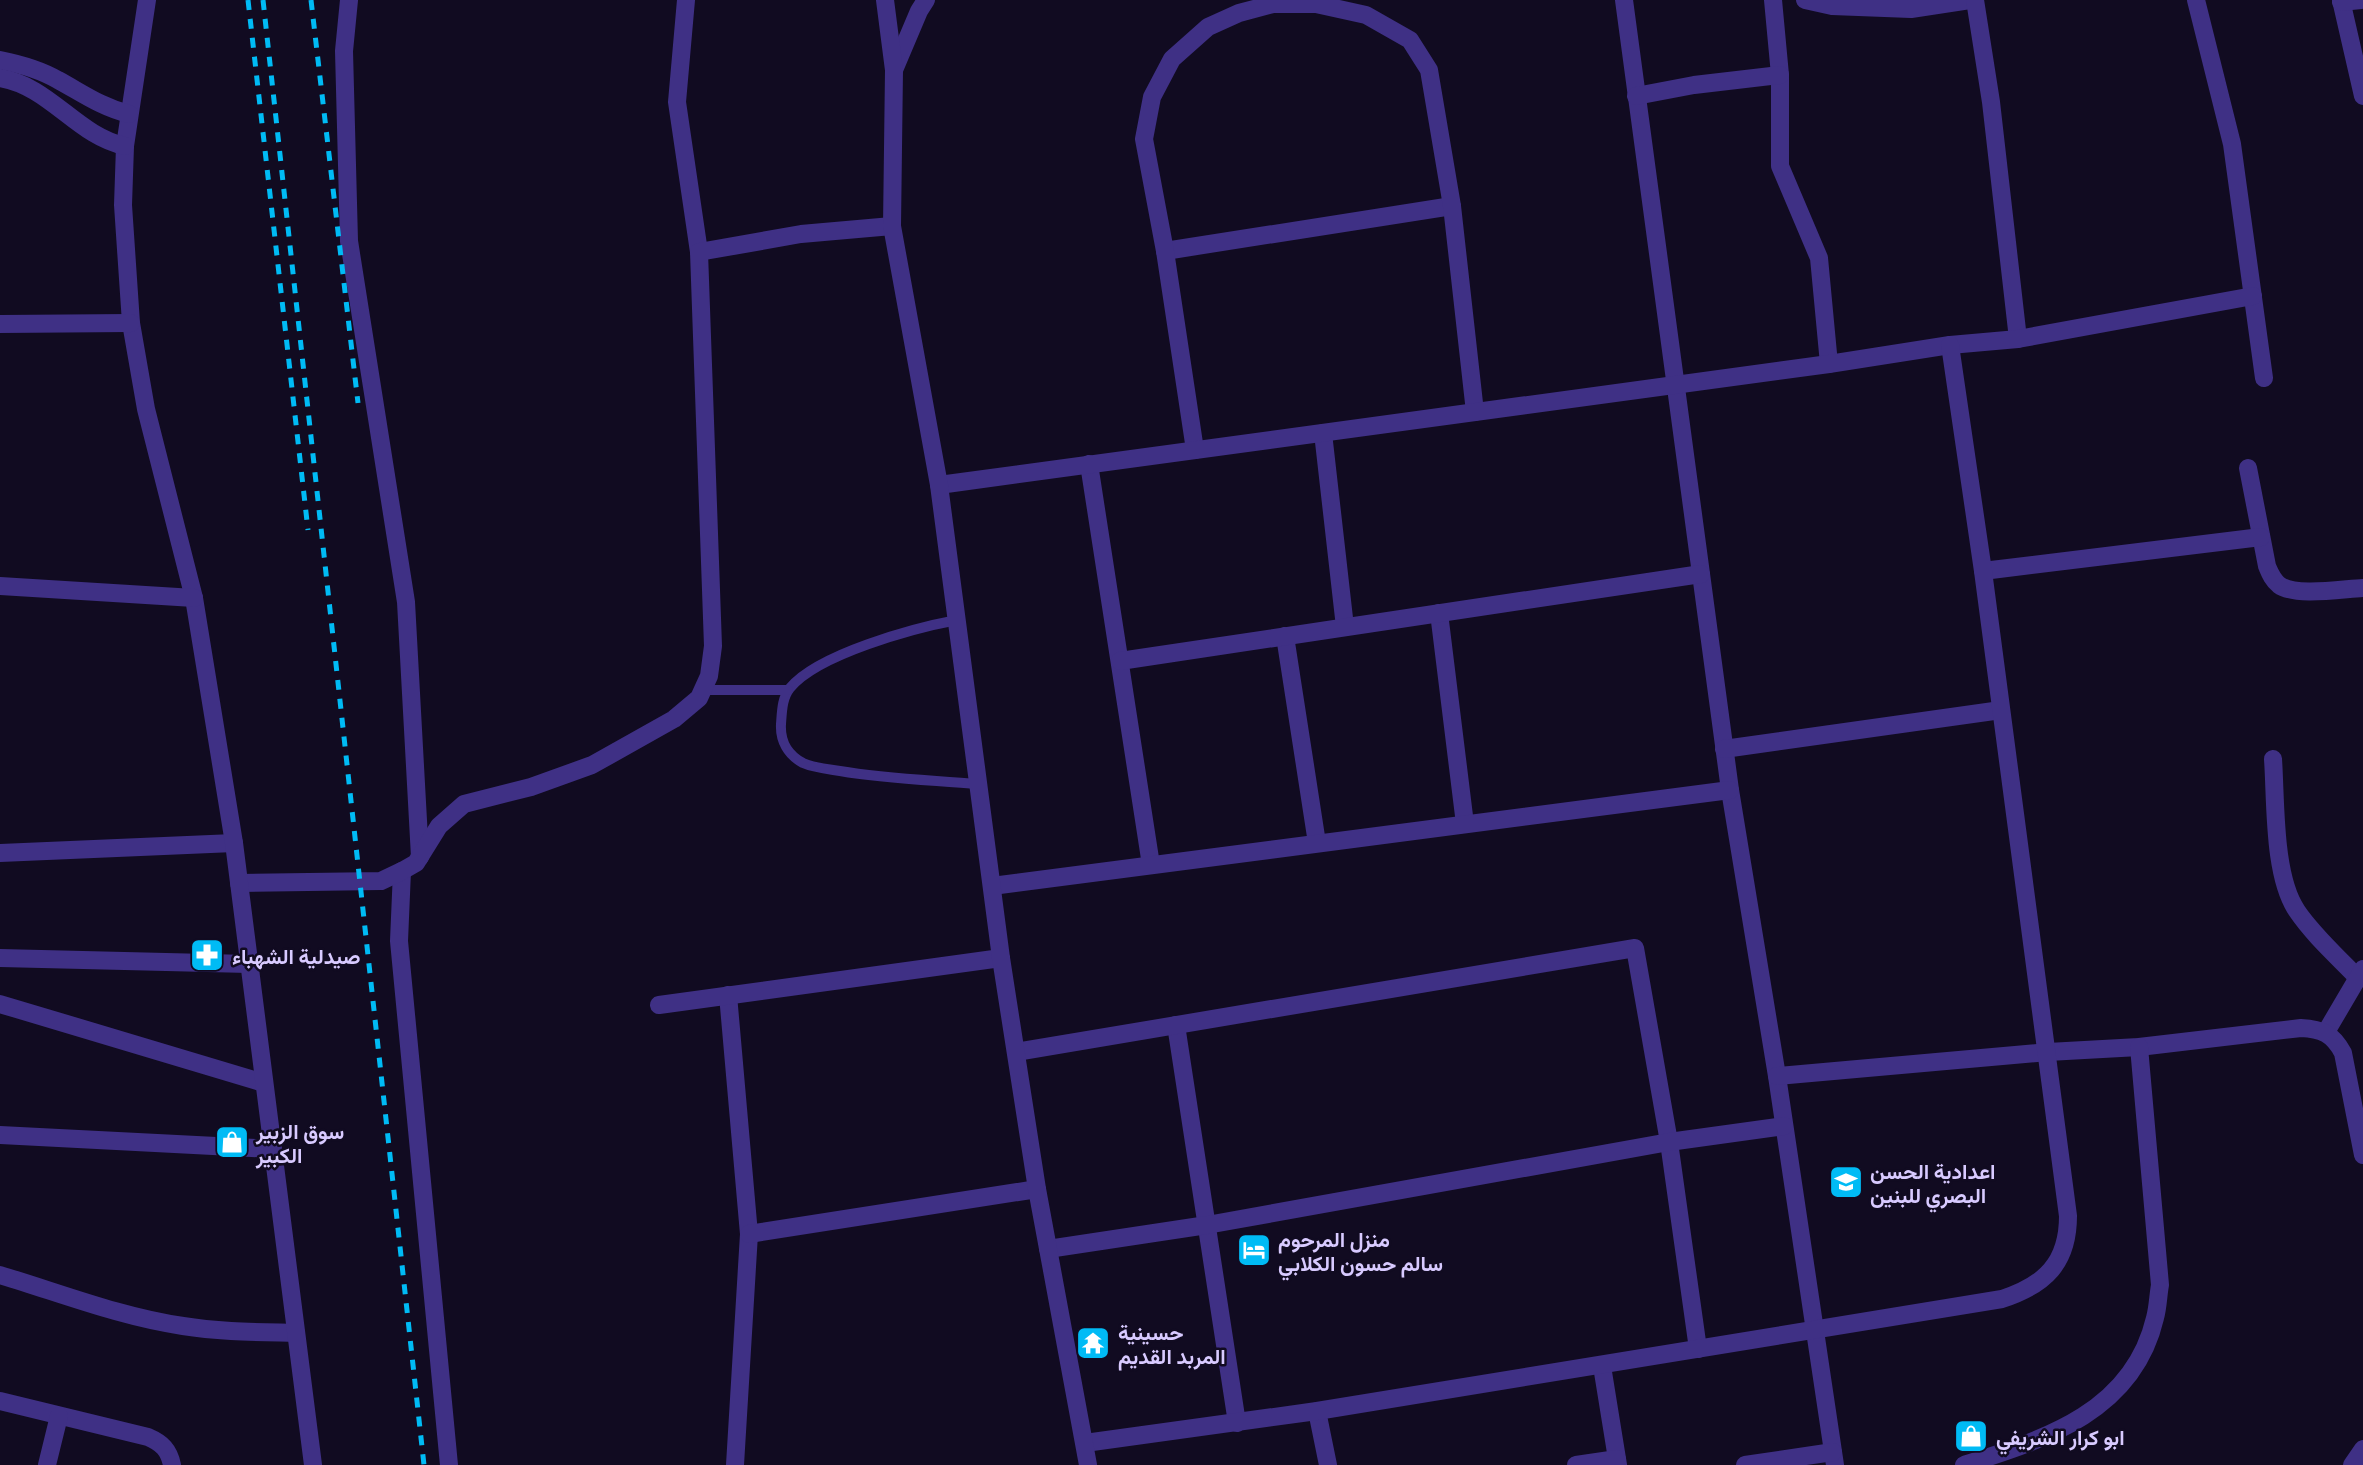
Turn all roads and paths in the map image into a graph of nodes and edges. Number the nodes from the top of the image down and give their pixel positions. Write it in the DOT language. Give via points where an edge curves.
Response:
graph roads {
  1 [pos="147,0"];
  2 [pos="349,0"];
  3 [pos="686,0"];
  4 [pos="886,0"];
  5 [pos="926,0"];
  6 [pos="1624,0"];
  7 [pos="1773,0"];
  8 [pos="1805,0"];
  9 [pos="1972,0"];
  10 [pos="2196,0"];
  11 [pos="2361,0"];
  12 [pos="2341,1"];
  13 [pos="0,60"];
  14 [pos="894,69"];
  15 [pos="1780,75"];
  16 [pos="0,78"];
  17 [pos="1636,96"];
  18 [pos="2363,96"];
  19 [pos="129,114"];
  20 [pos="125,146"];
  21 [pos="1452,206"];
  22 [pos="892,226"];
  23 [pos="1165,251"];
  24 [pos="699,252"];
  25 [pos="2253,296"];
  26 [pos="131,323"];
  27 [pos="0,324"];
  28 [pos="2018,339"];
  29 [pos="1950,345"];
  30 [pos="1829,364"];
  31 [pos="2264,378"];
  32 [pos="1675,385"];
  33 [pos="1475,412"];
  34 [pos="1323,433"];
  35 [pos="1195,450"];
  36 [pos="1090,464"];
  37 [pos="2248,468"];
  38 [pos="939,485"];
  39 [pos="2261,537"];
  40 [pos="1983,571"];
  41 [pos="1701,574"];
  42 [pos="0,586"];
  43 [pos="2363,588"];
  44 [pos="194,598"];
  45 [pos="1439,613"];
  46 [pos="957,620"];
  47 [pos="1345,627"];
  48 [pos="1285,636"];
  49 [pos="1120,660"];
  50 [pos="703,690"];
  51 [pos="788,690"];
  52 [pos="2001,710"];
  53 [pos="1724,749"];
  54 [pos="2273,759"];
  55 [pos="978,784"];
  56 [pos="1730,790"];
  57 [pos="1465,824"];
  58 [pos="234,843"];
  59 [pos="1317,843"];
  60 [pos="0,853"];
  61 [pos="420,857"];
  62 [pos="1151,865"];
  63 [pos="402,871"];
  64 [pos="239,883"];
  65 [pos="992,886"];
  66 [pos="0,958"];
  67 [pos="1001,958"];
  68 [pos="249,964"];
  69 [pos="2361,974"];
  70 [pos="728,995"];
  71 [pos="0,1004"];
  72 [pos="659,1005"];
  73 [pos="1176,1025"];
  74 [pos="2326,1032"];
  75 [pos="2138,1047"];
  76 [pos="1016,1052"];
  77 [pos="2048,1052"];
  78 [pos="1777,1076"];
  79 [pos="264,1083"];
  80 [pos="1784,1126"];
  81 [pos="0,1135"];
  82 [pos="1669,1142"];
  83 [pos="273,1149"];
  84 [pos="2363,1155"];
  85 [pos="1037,1189"];
  86 [pos="1206,1225"];
  87 [pos="749,1234"];
  88 [pos="1048,1249"];
  89 [pos="0,1275"];
  90 [pos="1816,1329"];
  91 [pos="296,1333"];
  92 [pos="1698,1349"];
  93 [pos="1602,1366"];
  94 [pos="0,1401"];
  95 [pos="1317,1411"];
  96 [pos="59,1416"];
  97 [pos="1237,1423"];
  98 [pos="1085,1443"];
  99 [pos="2363,1449"];
  100 [pos="1834,1458"];
  101 [pos="1618,1462"];
  102 [pos="47,1465"];
  103 [pos="172,1465"];
  104 [pos="313,1465"];
  105 [pos="449,1465"];
  106 [pos="734,1465"];
  107 [pos="1088,1465"];
  108 [pos="1328,1465"];
  109 [pos="1576,1465"];
  110 [pos="1745,1465"];
  111 [pos="1964,1465"];
  112 [pos="2352,1465"];
  1 -- 19 [label="street"];
  2 -- 61 [label="street" via="344,51 349,241 407,602"];
  3 -- 24 [label="street" via="677,102"];
  4 -- 14 [label="street"];
  5 -- 14 [label="street"];
  6 -- 17 [label="street"];
  7 -- 15 [label="street"];
  8 -- 9 [label="street" via="1832,6 1911,9"];
  9 -- 28 [label="street" via="1991,102"];
  10 -- 25 [label="street" via="2232,144"];
  11 -- 12 [label="street"];
  12 -- 18 [label="street"];
  13 -- 19 [label="street" via="58,79 96,103"];
  14 -- 22 [label="street"];
  15 -- 17 [label="street"];
  15 -- 30 [label="street" via="1780,166 1819,258"];
  16 -- 20 [label="street" via="29,87 97,136"];
  17 -- 32 [label="street"];
  19 -- 20 [label="street"];
  20 -- 26 [label="street" via="123,205"];
  21 -- 23 [label="street"];
  21 -- 23 [label="street" via="1429,70 1410,40 1366,15 1317,4 1273,4 1208,27 1172,59 1152,97 1143,139"];
  21 -- 33 [label="street"];
  22 -- 24 [label="street" via="801,234"];
  22 -- 38 [label="street"];
  23 -- 35 [label="street"];
  24 -- 50 [label="street" via="713,646"];
  25 -- 28 [label="street"];
  25 -- 31 [label="street"];
  26 -- 27 [label="street"];
  26 -- 44 [label="street" via="146,409"];
  28 -- 29 [label="street"];
  29 -- 30 [label="street"];
  29 -- 40 [label="street"];
  30 -- 32 [label="street"];
  32 -- 33 [label="street"];
  32 -- 41 [label="street"];
  33 -- 34 [label="street"];
  34 -- 35 [label="street"];
  34 -- 47 [label="street"];
  35 -- 36 [label="street"];
  36 -- 38 [label="street"];
  36 -- 49 [label="street"];
  37 -- 39 [label="street"];
  38 -- 46 [label="street"];
  39 -- 40 [label="street"];
  39 -- 43 [label="street" via="2271,577 2280,586 2291,591"];
  40 -- 52 [label="street"];
  41 -- 45 [label="street"];
  41 -- 53 [label="street"];
  42 -- 44 [label="street"];
  44 -- 58 [label="street"];
  45 -- 47 [label="street"];
  45 -- 57 [label="street"];
  46 -- 51 [label="lane" via="919,627 855,650 803,675"];
  46 -- 55 [label="street"];
  47 -- 48 [label="street"];
  48 -- 49 [label="street"];
  48 -- 59 [label="street"];
  49 -- 62 [label="street"];
  50 -- 51 [label="lane"];
  50 -- 61 [label="street" via="674,719 592,765 531,788 464,804 439,826"];
  51 -- 55 [label="lane" via="780,733 789,754 805,764 899,779"];
  52 -- 53 [label="street"];
  52 -- 77 [label="street"];
  53 -- 56 [label="street"];
  54 -- 69 [label="street" via="2280,863 2288,895 2306,923"];
  55 -- 65 [label="street"];
  56 -- 57 [label="street"];
  56 -- 78 [label="street"];
  57 -- 59 [label="street"];
  58 -- 60 [label="street"];
  58 -- 64 [label="street"];
  59 -- 62 [label="street"];
  61 -- 63 [label="street"];
  62 -- 65 [label="street"];
  63 -- 64 [label="street" via="381,881"];
  63 -- 105 [label="street" via="399,941"];
  64 -- 68 [label="street"];
  65 -- 67 [label="street"];
  66 -- 68 [label="street"];
  67 -- 70 [label="street"];
  67 -- 76 [label="street"];
  68 -- 79 [label="street"];
  69 -- 74 [label="street"];
  70 -- 72 [label="street"];
  70 -- 87 [label="street"];
  71 -- 79 [label="street"];
  73 -- 76 [label="street"];
  73 -- 82 [label="street" via="1635,948"];
  73 -- 86 [label="street"];
  74 -- 75 [label="street" via="2301,1028"];
  74 -- 84 [label="street" via="2343,1053"];
  75 -- 77 [label="street"];
  75 -- 111 [label="street" via="2160,1285 2144,1349 2106,1401 2079,1420"];
  76 -- 85 [label="street"];
  77 -- 78 [label="street"];
  77 -- 90 [label="street" via="2068,1224 2065,1245 2051,1271 2028,1290 2002,1299"];
  78 -- 80 [label="street"];
  79 -- 83 [label="street"];
  80 -- 82 [label="street"];
  80 -- 90 [label="street"];
  81 -- 83 [label="street"];
  82 -- 86 [label="street"];
  82 -- 92 [label="street"];
  83 -- 91 [label="street"];
  85 -- 87 [label="street"];
  85 -- 88 [label="street"];
  86 -- 88 [label="street"];
  86 -- 97 [label="street"];
  87 -- 106 [label="street"];
  88 -- 98 [label="street"];
  89 -- 91 [label="street" via="181,1326"];
  90 -- 92 [label="street"];
  90 -- 100 [label="street"];
  91 -- 104 [label="street"];
  92 -- 93 [label="street"];
  93 -- 95 [label="street"];
  93 -- 101 [label="street"];
  94 -- 96 [label="street"];
  95 -- 97 [label="street"];
  95 -- 108 [label="street"];
  96 -- 102 [label="street"];
  96 -- 103 [label="street" via="160,1442"];
  97 -- 98 [label="street"];
  98 -- 107 [label="street"];
  99 -- 112 [label="street"];
  100 -- 110 [label="street"];
  101 -- 109 [label="street"];
}
